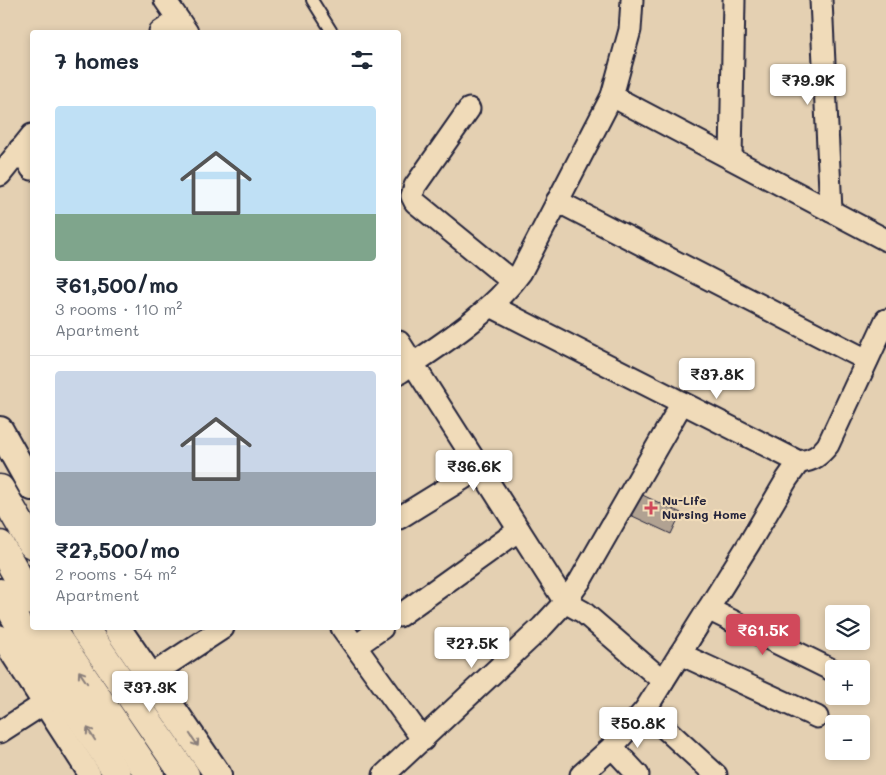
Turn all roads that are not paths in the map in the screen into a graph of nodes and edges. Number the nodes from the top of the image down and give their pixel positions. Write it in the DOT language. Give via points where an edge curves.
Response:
graph roads {
  1 [pos="165,0"];
  2 [pos="312,0"];
  3 [pos="632,0"];
  4 [pos="734,0"];
  5 [pos="821,0"];
  6 [pos="183,26"];
  7 [pos="168,30"];
  8 [pos="331,30"];
  9 [pos="612,96"];
  10 [pos="469,109"];
  11 [pos="26,142"];
  12 [pos="731,158"];
  13 [pos="30,160"];
  14 [pos="0,175"];
  15 [pos="558,201"];
  16 [pos="831,211"];
  17 [pos="886,240"];
  18 [pos="513,282"];
  19 [pos="491,306"];
  20 [pos="883,333"];
  21 [pos="401,349"];
  22 [pos="867,360"];
  23 [pos="406,368"];
  24 [pos="682,403"];
  25 [pos="0,430"];
  26 [pos="800,462"];
  27 [pos="480,468"];
  28 [pos="30,483"];
  29 [pos="0,489"];
  30 [pos="401,517"];
  31 [pos="519,530"];
  32 [pos="30,541"];
  33 [pos="0,545"];
  34 [pos="0,592"];
  35 [pos="30,597"];
  36 [pos="565,602"];
  37 [pos="708,609"];
  38 [pos="401,615"];
  39 [pos="51,630"];
  40 [pos="85,630"];
  41 [pos="118,630"];
  42 [pos="220,630"];
  43 [pos="344,630"];
  44 [pos="379,630"];
  45 [pos="0,636"];
  46 [pos="356,646"];
  47 [pos="680,654"];
  48 [pos="825,667"];
  49 [pos="150,676"];
  50 [pos="663,681"];
  51 [pos="53,698"];
  52 [pos="645,710"];
  53 [pos="817,717"];
  54 [pos="0,732"];
  55 [pos="423,740"];
  56 [pos="612,747"];
  57 [pos="396,771"];
  58 [pos="90,775"];
  59 [pos="118,775"];
  60 [pos="150,775"];
  61 [pos="185,775"];
  62 [pos="218,775"];
  63 [pos="581,775"];
  64 [pos="638,775"];
  65 [pos="716,775"];
  1 -- 6 [label="street"];
  2 -- 8 [label="lane"];
  3 -- 9 [label="street" via="630,30"];
  4 -- 12 [label="street"];
  5 -- 16 [label="street"];
  6 -- 7 [label="street"];
  9 -- 12 [label="street"];
  9 -- 15 [label="street"];
  10 -- 18 [label="street" via="415,186 412,196 415,202"];
  11 -- 13 [label="street"];
  11 -- 14 [label="street"];
  12 -- 16 [label="street"];
  15 -- 18 [label="street"];
  15 -- 22 [label="street"];
  16 -- 17 [label="street"];
  18 -- 19 [label="street"];
  19 -- 23 [label="street"];
  19 -- 24 [label="street"];
  20 -- 22 [label="street"];
  21 -- 23 [label="street"];
  22 -- 26 [label="street" via="828,445 810,461"];
  23 -- 27 [label="street"];
  24 -- 26 [label="street"];
  24 -- 36 [label="street"];
  25 -- 28 [label="street"];
  26 -- 37 [label="street" via="787,478"];
  27 -- 30 [label="street"];
  27 -- 31 [label="street"];
  29 -- 32 [label="main road"];
  31 -- 36 [label="street"];
  31 -- 38 [label="street"];
  33 -- 35 [label="main road"];
  34 -- 51 [label="street"];
  36 -- 50 [label="street" via="583,612"];
  36 -- 55 [label="street"];
  37 -- 47 [label="street"];
  37 -- 48 [label="street"];
  60 -- 39 [label="main road, one-way"];
  40 -- 61 [label="main road"];
  41 -- 49 [label="street"];
  42 -- 49 [label="street"];
  43 -- 46 [label="street"];
  44 -- 46 [label="street"];
  45 -- 51 [label="street"];
  46 -- 55 [label="street"];
  47 -- 50 [label="street"];
  47 -- 53 [label="street"];
  49 -- 62 [label="street, one-way"];
  50 -- 52 [label="street"];
  51 -- 54 [label="street"];
  51 -- 58 [label="street"];
  59 -- 51 [label="street, one-way"];
  52 -- 56 [label="street"];
  52 -- 65 [label="street"];
  55 -- 57 [label="street"];
  56 -- 63 [label="street"];
  56 -- 64 [label="street"];
}
